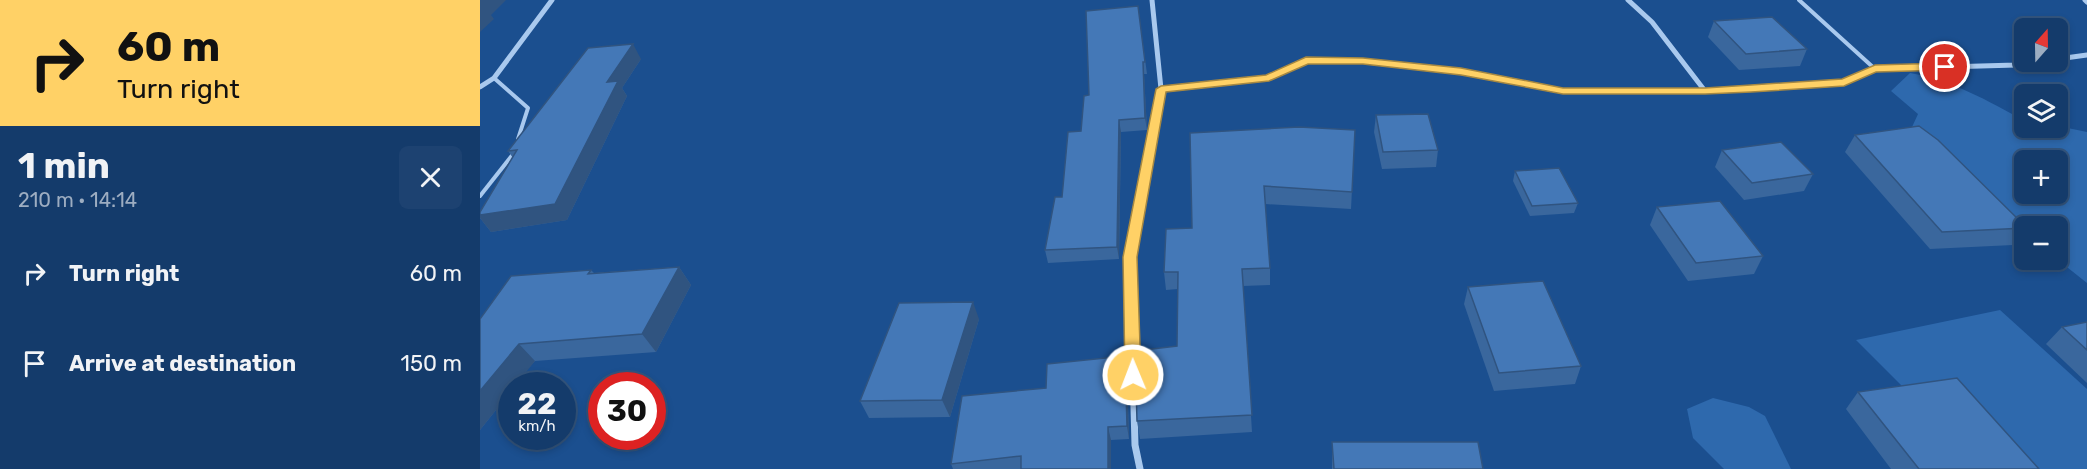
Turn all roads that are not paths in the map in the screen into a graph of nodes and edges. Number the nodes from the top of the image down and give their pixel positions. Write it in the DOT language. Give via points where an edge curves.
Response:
graph roads {
  1 [pos="552,0"];
  2 [pos="1152,0"];
  3 [pos="1628,0"];
  4 [pos="1799,0"];
  5 [pos="2087,55"];
  6 [pos="2068,58"];
  7 [pos="2014,65"];
  8 [pos="1875,69"];
  9 [pos="494,78"];
  10 [pos="480,87"];
  11 [pos="1161,89"];
  12 [pos="1705,91"];
  13 [pos="480,196"];
  14 [pos="1140,469"];
  1 -- 9 [label="street"];
  2 -- 11 [label="street"];
  3 -- 12 [label="street" via="1652,22"];
  4 -- 8 [label="lane"];
  5 -- 6 [label="street"];
  7 -- 8 [label="street"];
  8 -- 12 [label="street" via="1844,82"];
  9 -- 10 [label="street"];
  9 -- 13 [label="lane" via="528,108 512,158"];
  11 -- 12 [label="street" via="1269,78 1306,61 1363,61 1461,71 1563,91"];
  11 -- 14 [label="street" via="1130,257 1135,445"];
}
